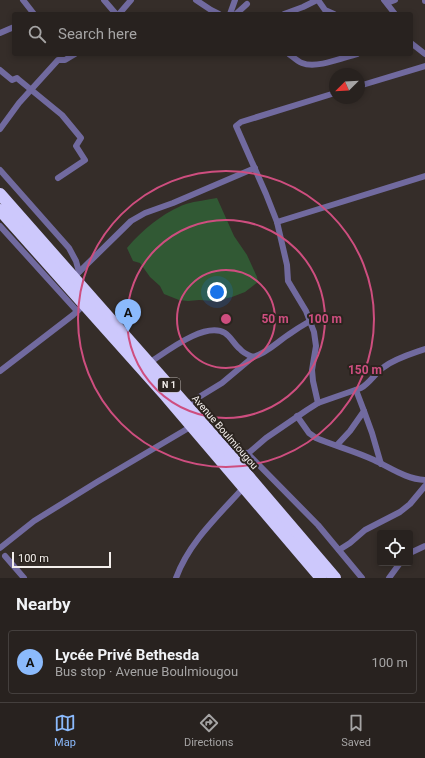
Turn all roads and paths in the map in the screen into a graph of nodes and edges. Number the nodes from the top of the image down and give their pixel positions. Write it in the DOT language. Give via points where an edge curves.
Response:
graph roads {
  1 [pos="23,0"];
  2 [pos="104,0"];
  3 [pos="130,0"];
  4 [pos="196,0"];
  5 [pos="235,0"];
  6 [pos="395,0"];
  7 [pos="315,1"];
  8 [pos="385,2"];
  9 [pos="247,4"];
  10 [pos="32,12"];
  11 [pos="114,12"];
  12 [pos="121,12"];
  13 [pos="215,12"];
  14 [pos="231,12"];
  15 [pos="238,12"];
  16 [pos="289,12"];
  17 [pos="330,12"];
  18 [pos="393,12"];
  19 [pos="12,28"];
  20 [pos="0,33"];
  21 [pos="413,45"];
  22 [pos="425,54"];
  23 [pos="71,56"];
  24 [pos="292,56"];
  25 [pos="350,56"];
  26 [pos="57,57"];
  27 [pos="425,66"];
  28 [pos="0,70"];
  29 [pos="365,84"];
  30 [pos="30,89"];
  31 [pos="329,95"];
  32 [pos="0,129"];
  33 [pos="255,168"];
  34 [pos="0,170"];
  35 [pos="425,176"];
  36 [pos="58,178"];
  37 [pos="0,194"];
  38 [pos="0,210"];
  39 [pos="277,222"];
  40 [pos="0,226"];
  41 [pos="76,275"];
  42 [pos="84,305"];
  43 [pos="310,321"];
  44 [pos="425,349"];
  45 [pos="253,357"];
  46 [pos="149,363"];
  47 [pos="0,371"];
  48 [pos="356,390"];
  49 [pos="318,403"];
  50 [pos="186,405"];
  51 [pos="364,411"];
  52 [pos="297,416"];
  53 [pos="192,426"];
  54 [pos="337,445"];
  55 [pos="247,453"];
  56 [pos="237,462"];
  57 [pos="381,464"];
  58 [pos="425,480"];
  59 [pos="244,487"];
  60 [pos="424,490"];
  61 [pos="425,546"];
  62 [pos="0,548"];
  63 [pos="339,550"];
  64 [pos="413,552"];
  65 [pos="5,556"];
  66 [pos="398,566"];
  67 [pos="24,578"];
  68 [pos="176,578"];
  69 [pos="321,578"];
  70 [pos="336,578"];
  71 [pos="362,578"];
  72 [pos="390,578"];
  1 -- 10 [label="street"];
  2 -- 11 [label="street"];
  3 -- 12 [label="street"];
  4 -- 13 [label="street"];
  5 -- 14 [label="street"];
  6 -- 8 [label="street"];
  7 -- 16 [label="street"];
  7 -- 17 [label="street"];
  8 -- 18 [label="street"];
  9 -- 15 [label="street"];
  19 -- 20 [label="street"];
  21 -- 22 [label="street"];
  23 -- 26 [label="street" via="64,60"];
  24 -- 25 [label="street" via="301,63 312,65"];
  26 -- 30 [label="street"];
  27 -- 29 [label="street"];
  28 -- 30 [label="street" via="12,80 17,78"];
  30 -- 32 [label="street"];
  30 -- 36 [label="street" via="62,115 82,138 76,146 85,160"];
  31 -- 33 [label="street" via="238,124 236,128"];
  33 -- 39 [label="street"];
  33 -- 41 [label="street" via="131,221"];
  34 -- 41 [label="street" via="70,248 76,261"];
  35 -- 39 [label="street"];
  37 -- 41 [label="highway, Avenue Boulmiougou / N 1"];
  38 -- 42 [label="highway, Avenue Boulmiougou / N 1"];
  39 -- 43 [label="street" via="287,265 288,282"];
  40 -- 42 [label="street"];
  41 -- 42 [label="highway, Avenue Boulmiougou / N 1"];
  42 -- 46 [label="highway, Avenue Boulmiougou / N 1"];
  42 -- 47 [label="street"];
  42 -- 53 [label="highway, Avenue Boulmiougou / N 1"];
  43 -- 45 [label="street" via="276,346"];
  43 -- 49 [label="street" via="316,340 312,370"];
  44 -- 48 [label="street" via="390,362 366,385"];
  45 -- 46 [label="street" via="240,349 225,333 208,330"];
  45 -- 50 [label="street" via="222,383"];
  46 -- 50 [label="highway, Avenue Boulmiougou / N 1"];
  48 -- 49 [label="street"];
  48 -- 51 [label="street"];
  49 -- 52 [label="street"];
  50 -- 56 [label="highway, Avenue Boulmiougou / N 1"];
  51 -- 54 [label="street" via="346,438"];
  51 -- 57 [label="street"];
  52 -- 54 [label="street" via="313,436"];
  52 -- 55 [label="street"];
  53 -- 59 [label="highway, Avenue Boulmiougou / N 1"];
  53 -- 62 [label="street" via="34,521"];
  54 -- 57 [label="street"];
  55 -- 56 [label="street"];
  55 -- 63 [label="street"];
  56 -- 70 [label="highway, Avenue Boulmiougou / N 1"];
  57 -- 58 [label="street" via="406,476"];
  59 -- 68 [label="street" via="197,540 179,568"];
  59 -- 69 [label="highway, Avenue Boulmiougou / N 1"];
  60 -- 63 [label="street" via="400,512 377,523"];
  61 -- 64 [label="street"];
  63 -- 71 [label="street"];
  65 -- 67 [label="street"];
  66 -- 72 [label="street"];
}
